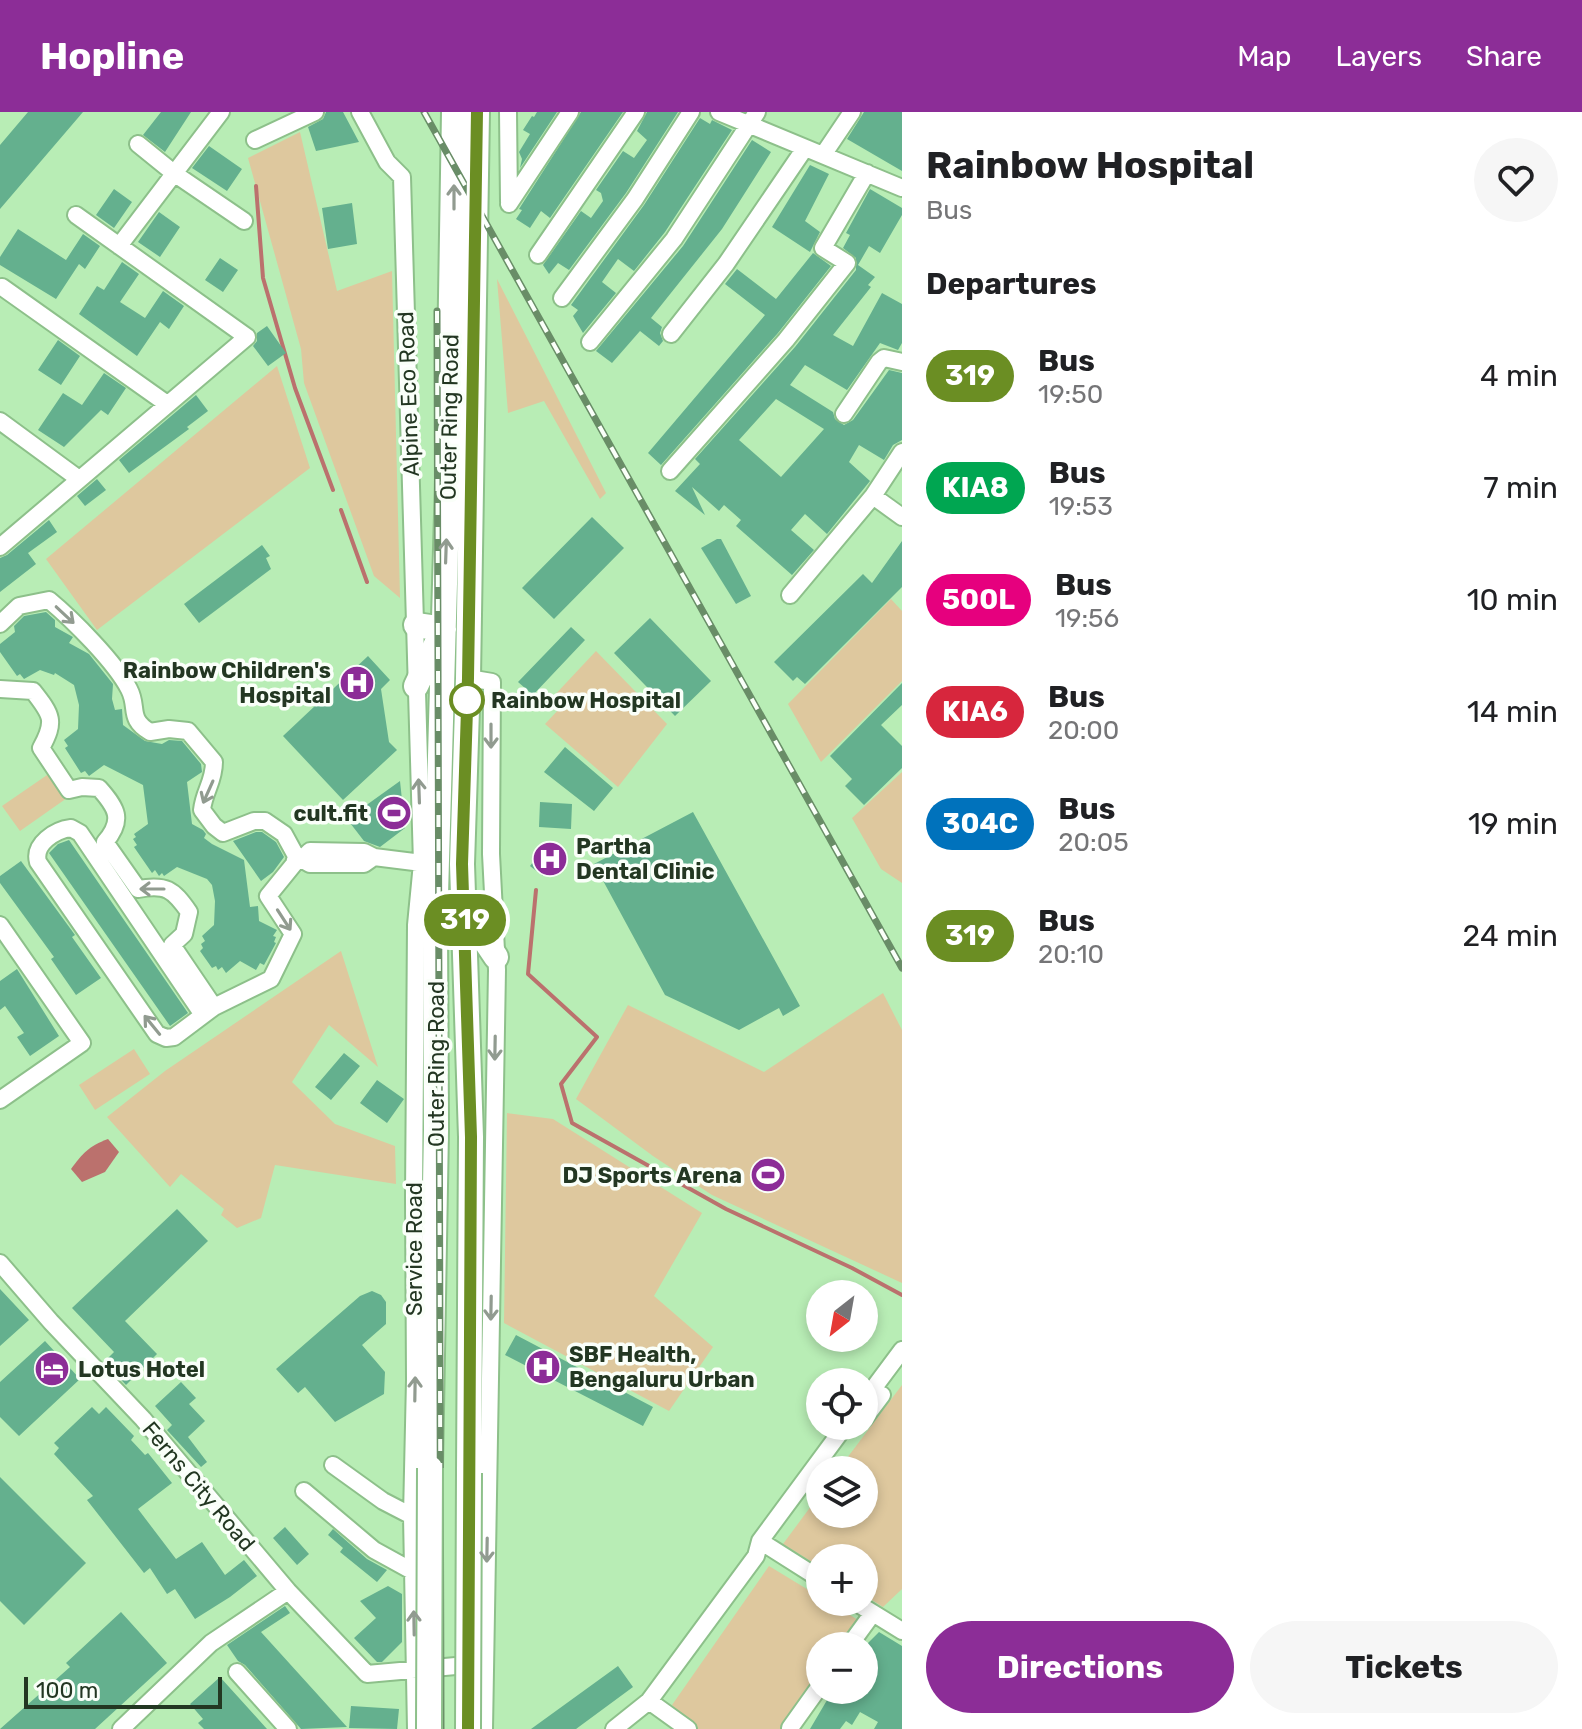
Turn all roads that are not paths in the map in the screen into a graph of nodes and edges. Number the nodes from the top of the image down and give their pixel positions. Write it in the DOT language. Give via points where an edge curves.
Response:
graph roads {
  1 [pos="221,112"];
  2 [pos="315,112"];
  3 [pos="360,112"];
  4 [pos="368,112"];
  5 [pos="454,112"];
  6 [pos="477,112"];
  7 [pos="508,112"];
  8 [pos="570,112"];
  9 [pos="636,112"];
  10 [pos="691,112"];
  11 [pos="719,112"];
  12 [pos="852,112"];
  13 [pos="752,118"];
  14 [pos="255,140"];
  15 [pos="138,144"];
  16 [pos="805,148"];
  17 [pos="823,155"];
  18 [pos="393,167"];
  19 [pos="867,173"];
  20 [pos="175,174"];
  21 [pos="901,186"];
  22 [pos="76,215"];
  23 [pos="244,221"];
  24 [pos="119,246"];
  25 [pos="538,255"];
  26 [pos="2,287"];
  27 [pos="562,298"];
  28 [pos="671,334"];
  29 [pos="590,342"];
  30 [pos="902,362"];
  31 [pos="167,404"];
  32 [pos="844,414"];
  33 [pos="0,421"];
  34 [pos="902,452"];
  35 [pos="670,471"];
  36 [pos="79,479"];
  37 [pos="873,496"];
  38 [pos="902,517"];
  39 [pos="0,546"];
  40 [pos="790,595"];
  41 [pos="0,624"];
  42 [pos="416,625"];
  43 [pos="444,629"];
  44 [pos="468,678"];
  45 [pos="416,686"];
  46 [pos="0,689"];
  47 [pos="299,857"];
  48 [pos="422,863"];
  49 [pos="115,870"];
  50 [pos="465,911"];
  51 [pos="0,925"];
  52 [pos="496,957"];
  53 [pos="209,1011"];
  54 [pos="0,1100"];
  55 [pos="0,1263"];
  56 [pos="902,1350"];
  57 [pos="902,1368"];
  58 [pos="878,1382"];
  59 [pos="878,1400"];
  60 [pos="835,1440"];
  61 [pos="333,1465"];
  62 [pos="304,1491"];
  63 [pos="806,1496"];
  64 [pos="412,1516"];
  65 [pos="762,1548"];
  66 [pos="414,1572"];
  67 [pos="806,1572"];
  68 [pos="288,1591"];
  69 [pos="878,1616"];
  70 [pos="902,1631"];
  71 [pos="485,1663"];
  72 [pos="415,1671"];
  73 [pos="237,1672"];
  74 [pos="649,1701"];
  75 [pos="807,1704"];
  76 [pos="114,1728"];
  77 [pos="790,1728"];
  78 [pos="288,1729"];
  79 [pos="416,1729"];
  80 [pos="429,1729"];
  81 [pos="468,1729"];
  82 [pos="484,1729"];
  83 [pos="614,1729"];
  84 [pos="688,1729"];
  1 -- 20 [label="street"];
  2 -- 14 [label="street"];
  3 -- 18 [label="street, Alpine Eco Road"];
  4 -- 18 [label="street, Alpine Eco Road"];
  43 -- 5 [label="highway, Outer Ring Road, one-way"];
  6 -- 44 [label="highway, Outer Ring Road"];
  7 -- 8 [label="street" via="509,204"];
  9 -- 25 [label="street"];
  10 -- 27 [label="street"];
  11 -- 13 [label="street"];
  12 -- 17 [label="street"];
  13 -- 16 [label="street"];
  13 -- 29 [label="street" via="674,239"];
  15 -- 20 [label="street"];
  16 -- 17 [label="street"];
  16 -- 28 [label="street"];
  17 -- 19 [label="street"];
  18 -- 42 [label="street, Alpine Eco Road" via="402,177"];
  19 -- 21 [label="street"];
  19 -- 35 [label="street" via="823,248 847,263"];
  20 -- 23 [label="street"];
  20 -- 24 [label="street"];
  22 -- 24 [label="street"];
  24 -- 31 [label="street" via="247,337"];
  26 -- 31 [label="street"];
  30 -- 32 [label="street" via="879,362"];
  31 -- 36 [label="street"];
  33 -- 36 [label="street"];
  34 -- 37 [label="street"];
  36 -- 39 [label="street"];
  37 -- 38 [label="street"];
  37 -- 40 [label="street"];
  41 -- 47 [label="street, one-way" via="19,606 49,600 130,691 134,718 141,726 150,732 188,731 214,762 214,779 202,810 214,826 223,833 265,821 284,834"];
  42 -- 43 [label="highway"];
  42 -- 45 [label="street, Service Road"];
  43 -- 45 [label="highway"];
  43 -- 80 [label="highway, Outer Ring Road, bridge" via="435,929"];
  44 -- 50 [label="highway, Outer Ring Road"];
  44 -- 52 [label="street, one-way" via="492,682"];
  48 -- 45 [label="street, Service Road, one-way"];
  46 -- 49 [label="street" via="33,691 50,712 51,730 41,748 69,790 99,788 110,800 118,818 105,842"];
  47 -- 48 [label="street" via="310,864 364,864 374,857"];
  47 -- 53 [label="street, one-way" via="268,896 293,934 271,979"];
  64 -- 48 [label="street, Service Road, one-way" via="416,925"];
  49 -- 53 [label="street"];
  53 -- 49 [label="street, one-way" via="172,945 184,934 189,912 176,893 156,886 138,889"];
  53 -- 49 [label="street, one-way" via="174,1037 157,1034 36,854 39,845 71,828"];
  50 -- 52 [label="highway"];
  50 -- 81 [label="highway, Outer Ring Road, bridge" via="471,1137"];
  51 -- 54 [label="street" via="82,1043"];
  52 -- 71 [label="street, one-way"];
  55 -- 68 [label="street, Ferns City Road" via="143,1419"];
  56 -- 58 [label="street"];
  57 -- 59 [label="street"];
  60 -- 65 [label="street"];
  61 -- 64 [label="street"];
  62 -- 66 [label="street" via="374,1550"];
  63 -- 65 [label="street"];
  64 -- 66 [label="street, Service Road"];
  65 -- 67 [label="street"];
  65 -- 74 [label="street"];
  72 -- 66 [label="street, Service Road, one-way"];
  68 -- 72 [label="street, Ferns City Road" via="367,1674"];
  68 -- 76 [label="street" via="211,1643"];
  69 -- 70 [label="street"];
  71 -- 72 [label="street, Ferns City Road"];
  71 -- 82 [label="street"];
  72 -- 79 [label="street, Service Road"];
  73 -- 78 [label="street"];
  74 -- 83 [label="street"];
  74 -- 84 [label="street"];
  75 -- 77 [label="street"];
}
